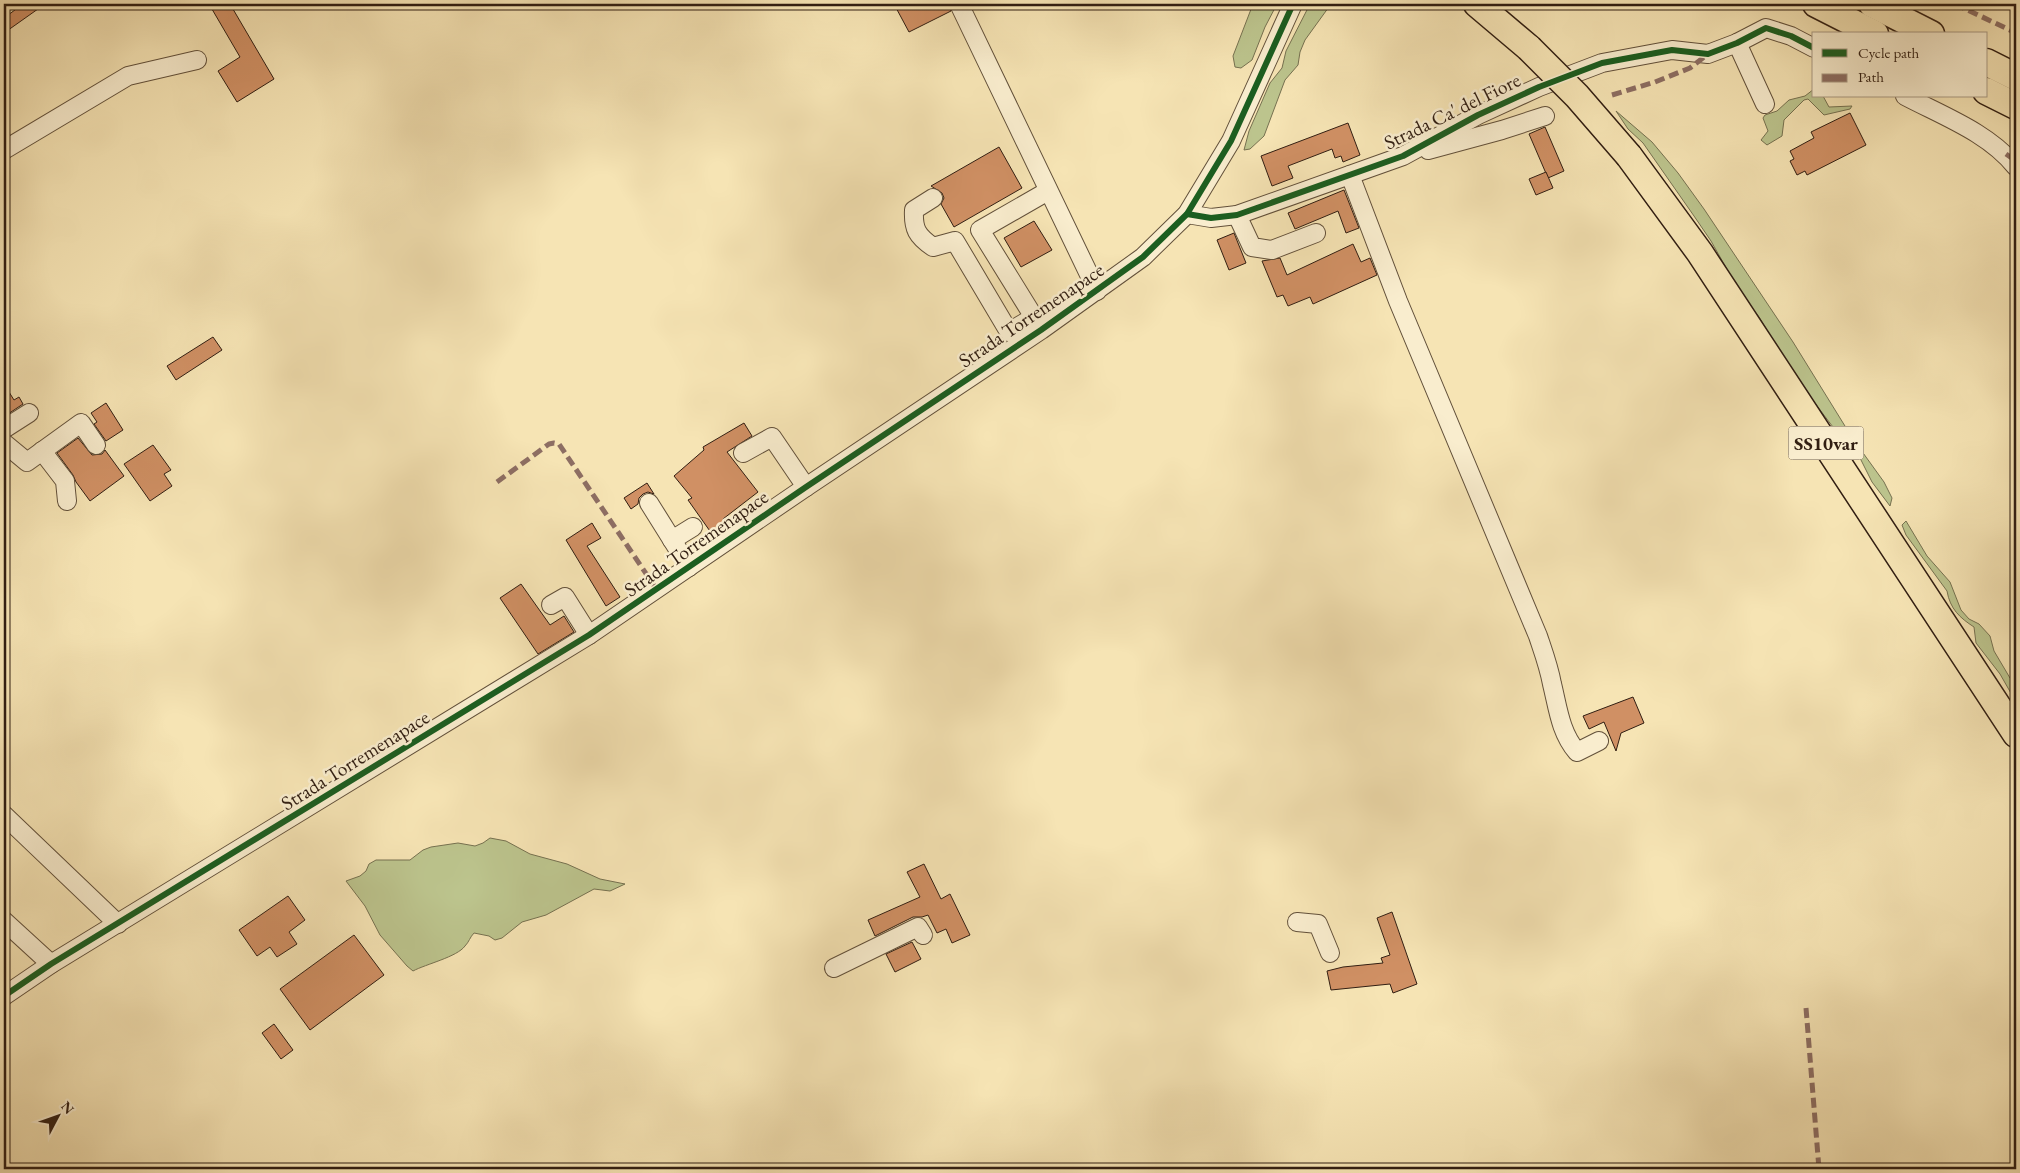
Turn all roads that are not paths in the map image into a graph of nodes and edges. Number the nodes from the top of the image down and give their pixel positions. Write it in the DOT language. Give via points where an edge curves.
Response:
graph roads {
  1 [pos="1292,4"];
  2 [pos="1477,4"];
  3 [pos="1816,4"];
  4 [pos="1872,4"];
  5 [pos="960,6"];
  6 [pos="1871,32"];
  7 [pos="1927,32"];
  8 [pos="1737,42"];
  9 [pos="1812,47"];
  10 [pos="197,60"];
  11 [pos="1988,63"];
  12 [pos="2016,77"];
  13 [pos="1988,92"];
  14 [pos="1909,98"];
  15 [pos="1765,104"];
  16 [pos="2016,106"];
  17 [pos="1545,116"];
  18 [pos="4,150"];
  19 [pos="1403,156"];
  20 [pos="2016,167"];
  21 [pos="1350,174"];
  22 [pos="1048,191"];
  23 [pos="933,198"];
  24 [pos="1187,214"];
  25 [pos="1238,215"];
  26 [pos="1316,233"];
  27 [pos="1097,291"];
  28 [pos="1038,323"];
  29 [pos="29,413"];
  30 [pos="4,429"];
  31 [pos="4,443"];
  32 [pos="96,445"];
  33 [pos="42,451"];
  34 [pos="743,453"];
  35 [pos="806,487"];
  36 [pos="67,501"];
  37 [pos="649,502"];
  38 [pos="693,527"];
  39 [pos="672,540"];
  40 [pos="689,567"];
  41 [pos="551,605"];
  42 [pos="589,635"];
  43 [pos="2016,734"];
  44 [pos="1599,741"];
  45 [pos="4,815"];
  46 [pos="4,920"];
  47 [pos="1297,922"];
  48 [pos="118,924"];
  49 [pos="923,935"];
  50 [pos="1330,953"];
  51 [pos="51,964"];
  52 [pos="834,968"];
  53 [pos="4,996"];
  1 -- 24 [label="street, Strada Torremenapace" via="1231,142"];
  2 -- 43 [label="highway, SS10var, bridge" via="1529,48 1577,96 1629,156 1700,253"];
  3 -- 6 [label="highway"];
  4 -- 7 [label="highway"];
  5 -- 22 [label="street"];
  8 -- 9 [label="street, Strada Ca' del Fiore" via="1766,28"];
  8 -- 15 [label="street"];
  8 -- 19 [label="street, Strada Ca' del Fiore" via="1708,54 1672,50 1602,63 1478,114"];
  10 -- 18 [label="street" via="128,76"];
  11 -- 12 [label="highway"];
  13 -- 16 [label="highway"];
  14 -- 20 [label="street" via="1971,131 2006,154"];
  17 -- 19 [label="street, Strada Ca' del Fiore"];
  19 -- 21 [label="street, Strada Ca' del Fiore"];
  21 -- 25 [label="street, Strada Ca' del Fiore"];
  21 -- 44 [label="street" via="1398,301 1538,636 1568,742 1577,752"];
  22 -- 27 [label="street"];
  22 -- 28 [label="street" via="980,230"];
  23 -- 28 [label="street" via="914,210 914,226 923,240 933,247 956,241 1009,332"];
  24 -- 25 [label="street, Strada Ca' del Fiore" via="1211,218"];
  24 -- 27 [label="street, Strada Torremenapace" via="1143,257"];
  25 -- 26 [label="street" via="1252,247 1272,250"];
  27 -- 28 [label="street, Strada Torremenapace"];
  28 -- 35 [label="street, Strada Torremenapace"];
  29 -- 30 [label="street"];
  31 -- 33 [label="street" via="27,462"];
  32 -- 33 [label="street" via="81,423"];
  33 -- 36 [label="street" via="64,481"];
  34 -- 35 [label="street" via="772,436"];
  35 -- 40 [label="street, Strada Torremenapace"];
  37 -- 39 [label="street"];
  38 -- 39 [label="street"];
  39 -- 40 [label="street"];
  40 -- 42 [label="street, Strada Torremenapace"];
  41 -- 42 [label="street" via="565,597"];
  42 -- 48 [label="street, Strada Torremenapace"];
  45 -- 48 [label="street"];
  46 -- 51 [label="street"];
  47 -- 50 [label="street" via="1318,924"];
  48 -- 51 [label="street, Strada Torremenapace"];
  49 -- 52 [label="street" via="918,927"];
  51 -- 53 [label="street, Strada Torremenapace"];
}
